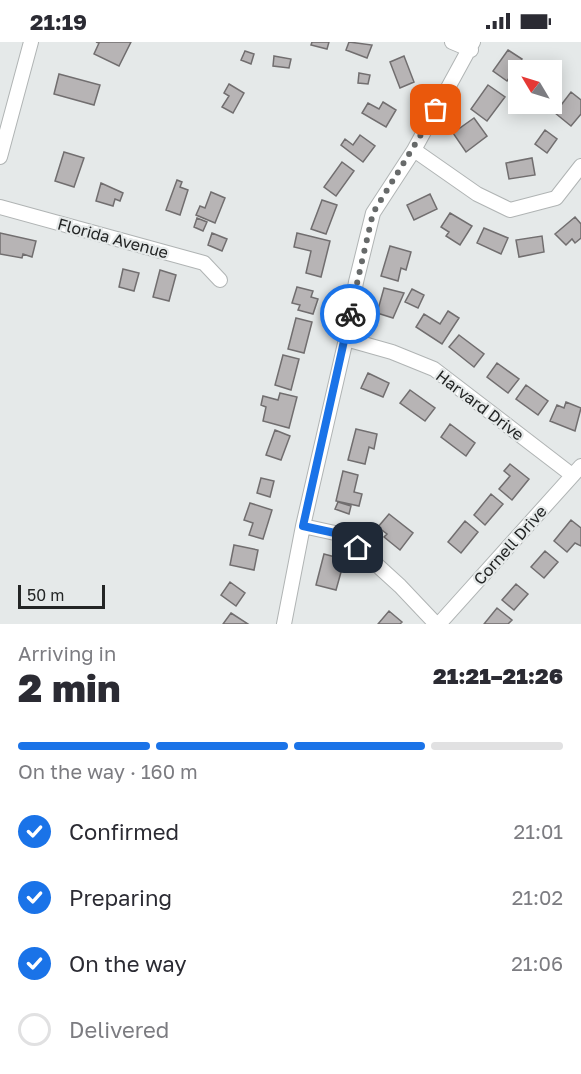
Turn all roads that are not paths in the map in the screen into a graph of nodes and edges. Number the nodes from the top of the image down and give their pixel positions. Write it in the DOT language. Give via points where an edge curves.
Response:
graph roads {
  1 [pos="32,42"];
  2 [pos="452,42"];
  3 [pos="472,46"];
  4 [pos="414,150"];
  5 [pos="0,157"];
  6 [pos="581,166"];
  7 [pos="0,207"];
  8 [pos="220,280"];
  9 [pos="346,339"];
  10 [pos="577,470"];
  11 [pos="303,526"];
  12 [pos="284,624"];
  13 [pos="437,624"];
  1 -- 5 [label="street"];
  2 -- 3 [label="street"];
  3 -- 4 [label="street"];
  4 -- 6 [label="street" via="477,194 510,210 556,198"];
  4 -- 9 [label="street" via="373,213"];
  7 -- 8 [label="street, Florida Avenue" via="204,262"];
  9 -- 10 [label="street, Harvard Drive" via="434,369"];
  9 -- 11 [label="street"];
  10 -- 13 [label="street, Cornell Drive"];
  11 -- 12 [label="street"];
  11 -- 13 [label="street" via="344,535"];
}
